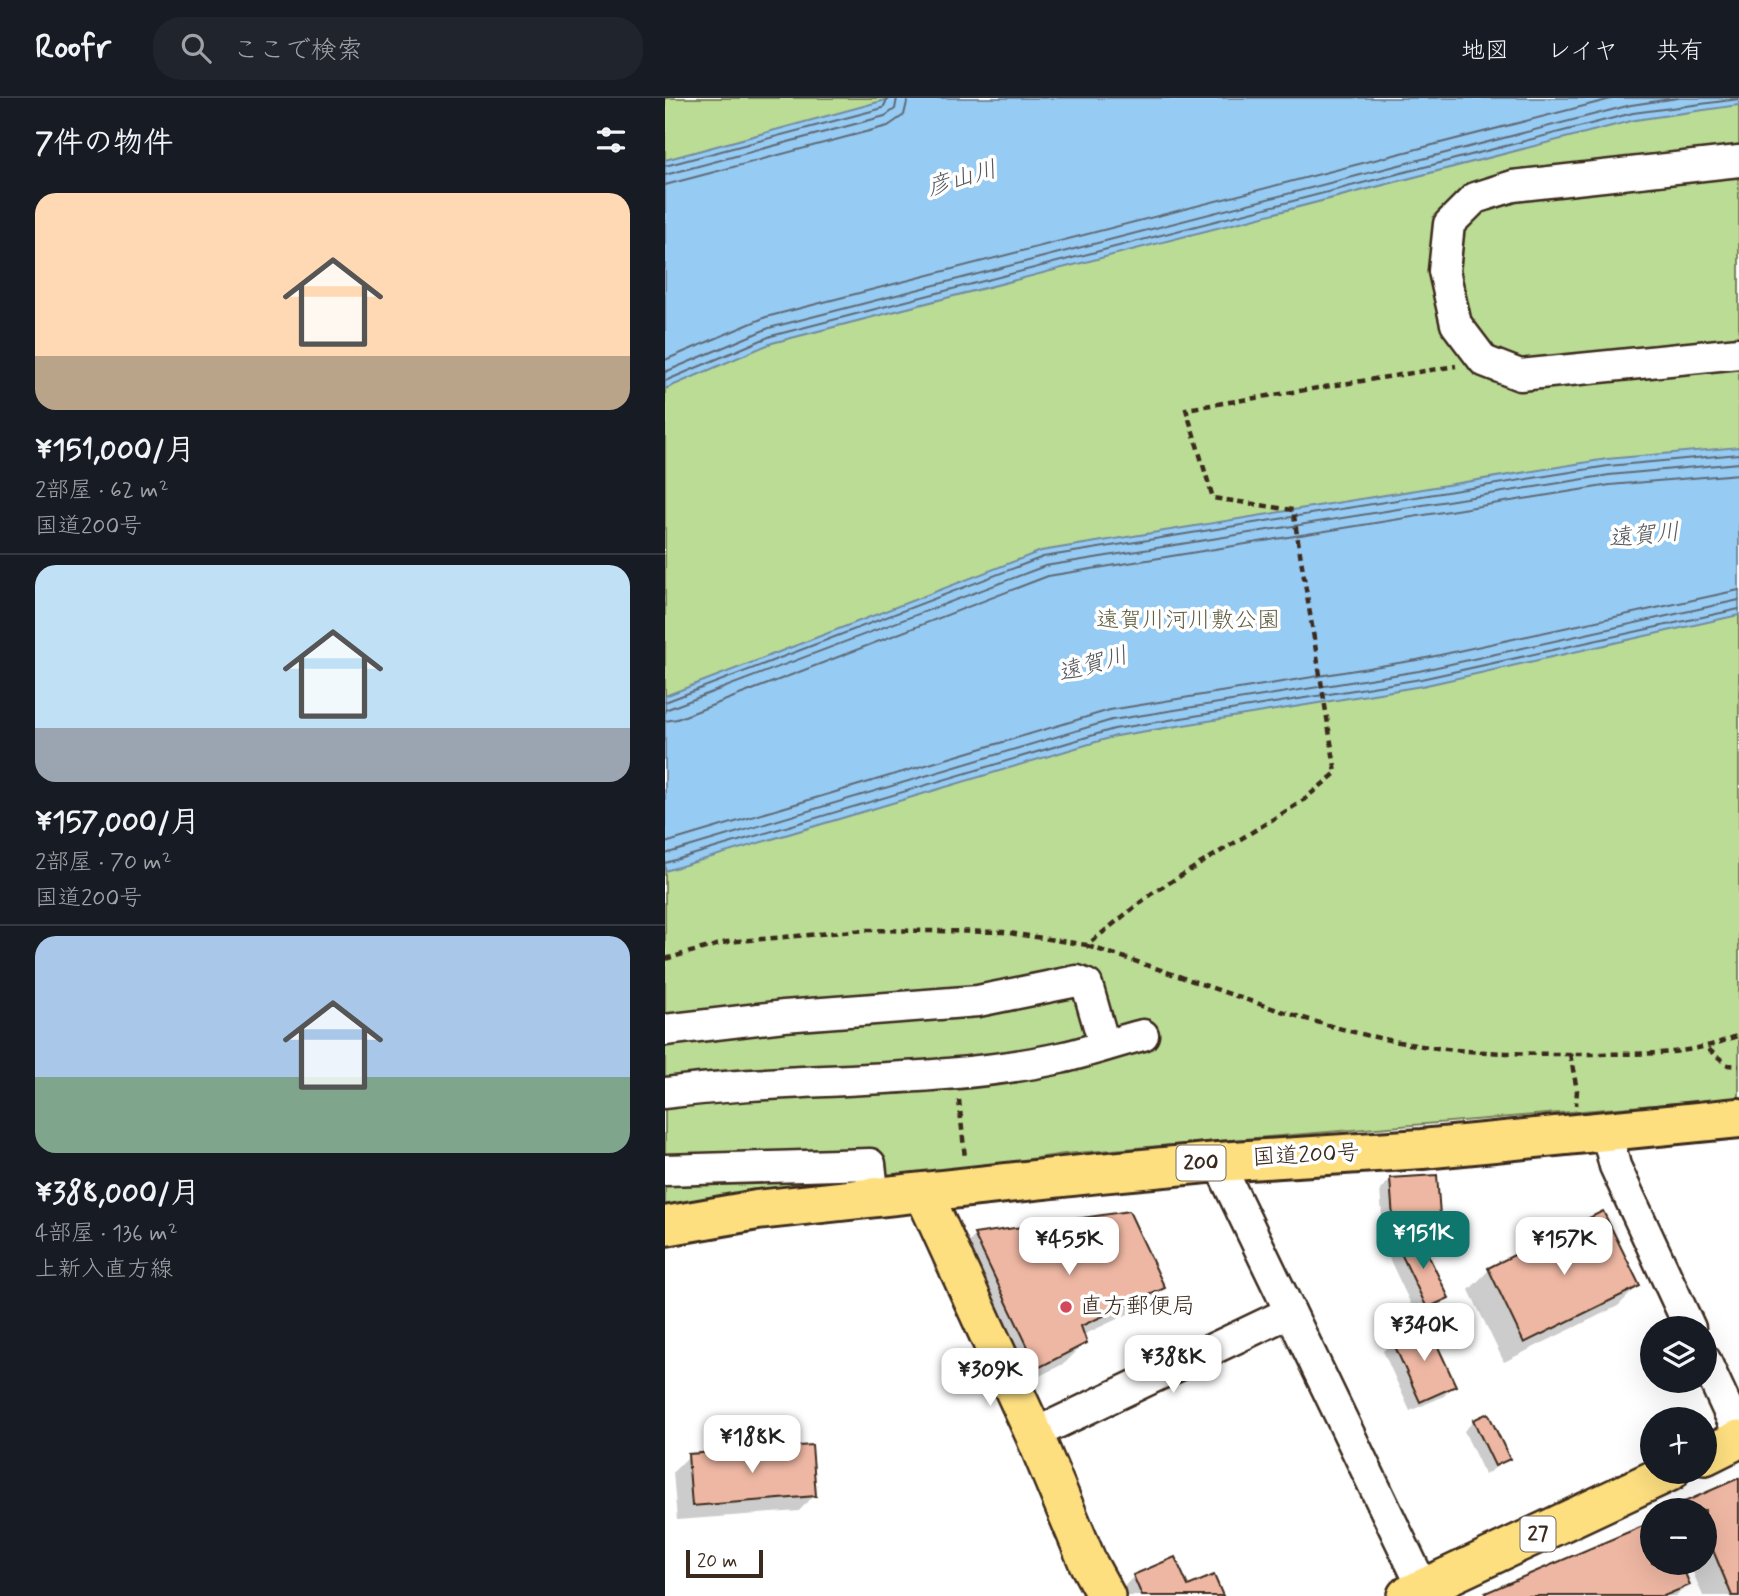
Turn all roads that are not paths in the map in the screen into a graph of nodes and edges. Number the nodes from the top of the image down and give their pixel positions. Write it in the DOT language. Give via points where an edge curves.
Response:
graph roads {
  1 [pos="1739,161"];
  2 [pos="1739,353"];
  3 [pos="665,1030"];
  4 [pos="1143,1035"];
  5 [pos="1104,1044"];
  6 [pos="665,1093"];
  7 [pos="1739,1118"];
  8 [pos="1607,1130"];
  9 [pos="1218,1162"];
  10 [pos="665,1170"];
  11 [pos="924,1194"];
  12 [pos="874,1199"];
  13 [pos="665,1226"];
  14 [pos="1290,1312"];
  15 [pos="1684,1316"];
  16 [pos="1717,1387"];
  17 [pos="1034,1434"];
  18 [pos="1739,1437"];
  19 [pos="1717,1449"];
  20 [pos="1645,1484"];
  21 [pos="1419,1593"];
  22 [pos="1106,1596"];
  1 -- 2 [label="street" via="1513,186 1475,198 1450,224 1444,271 1456,324 1485,361 1520,375"];
  3 -- 5 [label="street" via="978,1001 1077,981 1087,985"];
  4 -- 5 [label="street"];
  5 -- 6 [label="street" via="1061,1058 956,1072"];
  7 -- 8 [label="highway, 国道200号 / 200"];
  8 -- 9 [label="highway, 国道200号 / 200" via="1422,1149"];
  8 -- 15 [label="street" via="1615,1167"];
  9 -- 11 [label="highway, 国道200号 / 200"];
  9 -- 14 [label="street"];
  10 -- 12 [label="street" via="870,1164"];
  11 -- 12 [label="highway, 国道200号 / 200"];
  11 -- 17 [label="main road"];
  12 -- 13 [label="highway, 国道200号 / 200" via="757,1210"];
  14 -- 17 [label="street"];
  14 -- 21 [label="street"];
  16 -- 18 [label="street"];
  17 -- 22 [label="main road"];
  18 -- 19 [label="main road"];
  20 -- 21 [label="main road, 27"];
}
